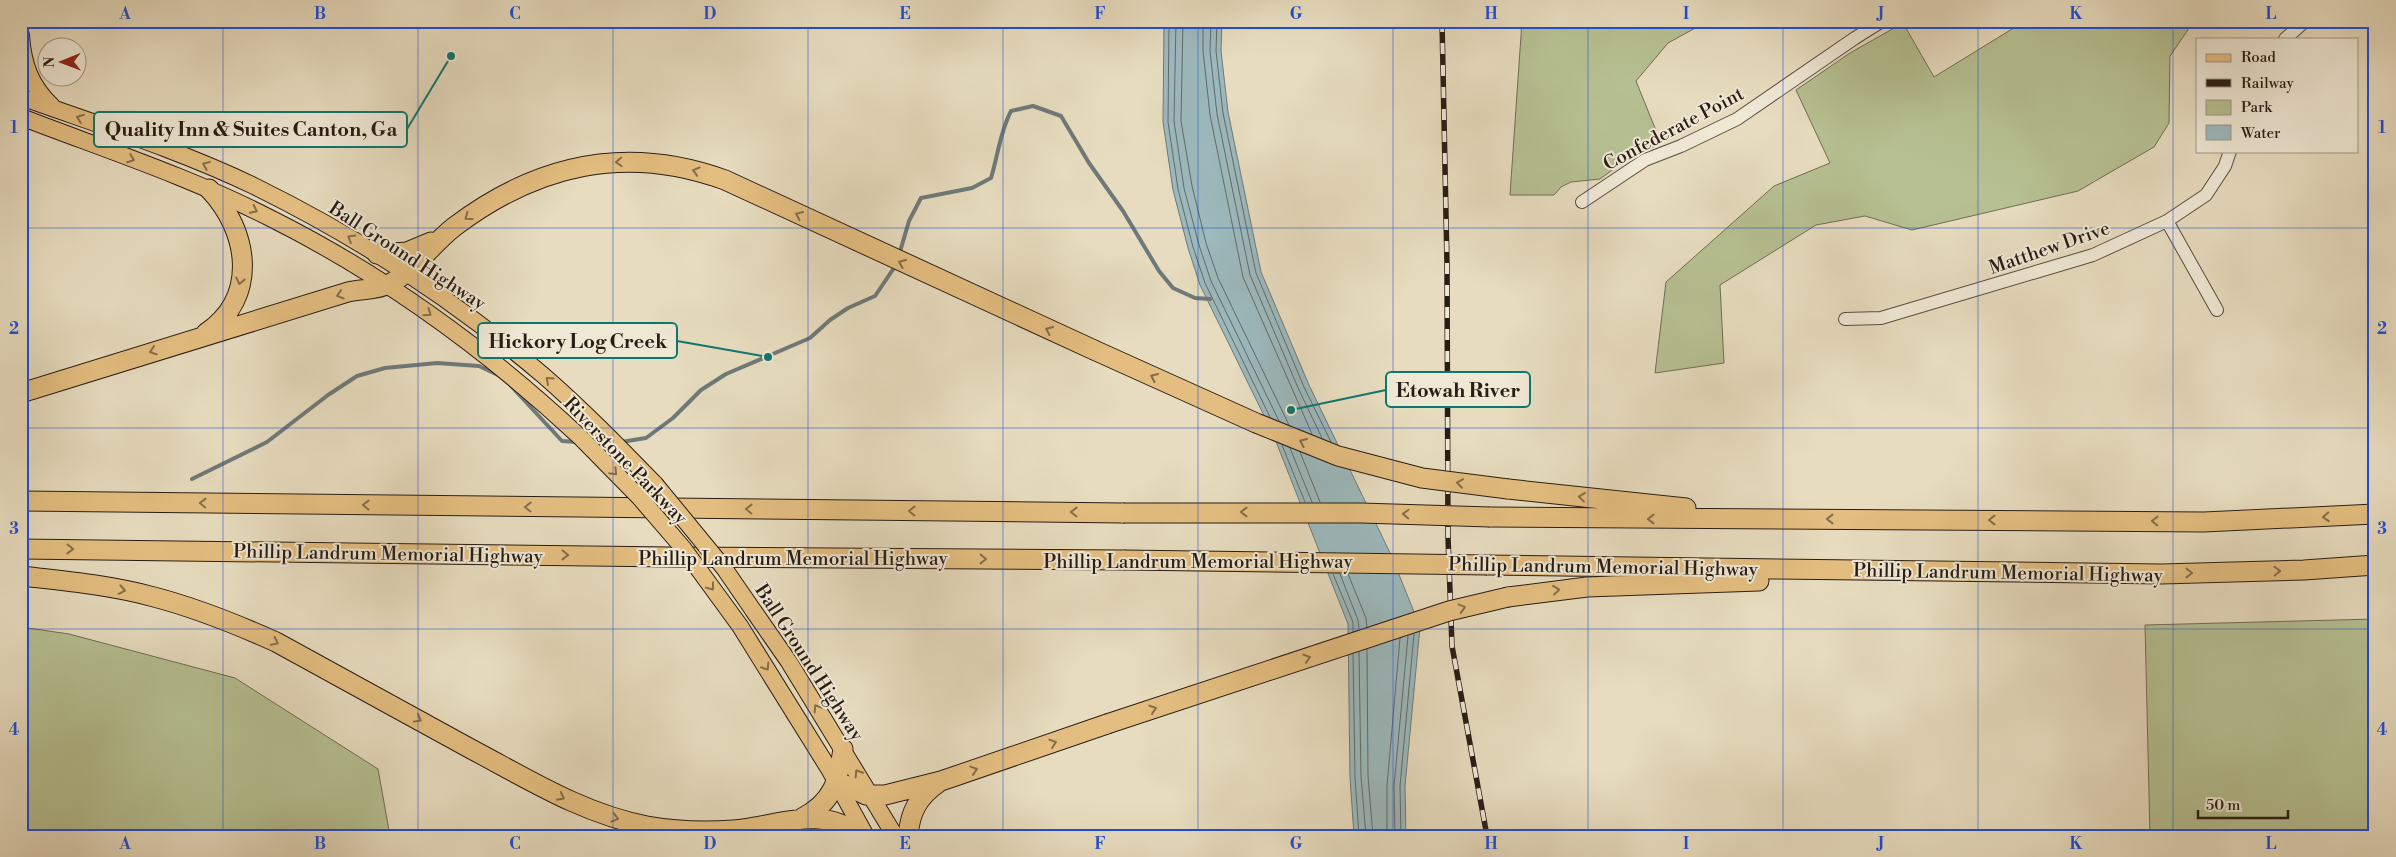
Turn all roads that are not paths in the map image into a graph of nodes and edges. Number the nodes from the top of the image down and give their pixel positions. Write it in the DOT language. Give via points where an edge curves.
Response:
graph roads {
  1 [pos="22,21"];
  2 [pos="1882,21"];
  3 [pos="2306,21"];
  4 [pos="21,34"];
  5 [pos="2287,38"];
  6 [pos="21,96"];
  7 [pos="56,109"];
  8 [pos="21,117"];
  9 [pos="2230,152"];
  10 [pos="209,189"];
  11 [pos="1582,202"];
  12 [pos="2167,221"];
  13 [pos="441,237"];
  14 [pos="377,254"];
  15 [pos="408,273"];
  16 [pos="388,285"];
  17 [pos="2217,310"];
  18 [pos="1845,319"];
  19 [pos="200,337"];
  20 [pos="21,392"];
  21 [pos="21,501"];
  22 [pos="2375,514"];
  23 [pos="1787,519"];
  24 [pos="21,549"];
  25 [pos="2375,565"];
  26 [pos="2053,572"];
  27 [pos="21,576"];
  28 [pos="843,749"];
  29 [pos="837,781"];
  30 [pos="941,781"];
  31 [pos="872,797"];
  32 [pos="802,818"];
  33 [pos="860,836"];
  34 [pos="866,836"];
  35 [pos="895,836"];
  36 [pos="908,836"];
  1 -- 4 [label="main road"];
  2 -- 11 [label="street, Confederate Point" via="1737,118 1645,160"];
  3 -- 5 [label="street"];
  4 -- 7 [label="main road" via="24,64 29,77"];
  6 -- 7 [label="main road, Ball Ground Highway"];
  14 -- 7 [label="main road, Ball Ground Highway, one-way" via="308,214 227,174"];
  8 -- 10 [label="main road, Ball Ground Highway, one-way"];
  9 -- 12 [label="street, Matthew Drive" via="2225,166 2206,195"];
  10 -- 16 [label="main road, Ball Ground Highway, one-way" via="295,231"];
  10 -- 19 [label="highway, one-way" via="232,218 243,262 241,283 231,307 217,326"];
  12 -- 17 [label="street"];
  12 -- 18 [label="street, Matthew Drive" via="2093,255 1949,299 1881,318"];
  13 -- 14 [label="highway" via="408,252"];
  13 -- 15 [label="highway"];
  23 -- 13 [label="highway, one-way, bridge" via="1422,478 1338,456 1094,350 710,175 673,165 631,162 570,168 530,181 495,198"];
  14 -- 15 [label="main road, Ball Ground Highway"];
  15 -- 16 [label="highway"];
  28 -- 15 [label="main road, Ball Ground Highway, one-way, bridge" via="755,612 654,484 544,376"];
  16 -- 19 [label="highway, one-way" via="348,292"];
  16 -- 29 [label="main road, Riverstone Parkway, one-way, bridge" via="504,370 580,438 640,498 683,548 740,626"];
  19 -- 20 [label="highway, one-way"];
  23 -- 21 [label="highway, one-way, bridge"];
  22 -- 23 [label="highway, one-way" via="2204,522"];
  24 -- 26 [label="highway, Phillip Landrum Memorial Highway, one-way, bridge"];
  26 -- 25 [label="highway, Phillip Landrum Memorial Highway, one-way" via="2228,573"];
  30 -- 26 [label="highway, one-way, bridge" via="1434,616 1508,597 1624,585"];
  27 -- 32 [label="highway, one-way" via="153,596 246,628 544,789 607,816 661,828 695,831 750,828"];
  28 -- 29 [label="highway"];
  31 -- 28 [label="main road, Ball Ground Highway, one-way"];
  29 -- 31 [label="highway"];
  29 -- 32 [label="highway" via="826,801"];
  29 -- 34 [label="main road, Riverstone Parkway"];
  30 -- 31 [label="highway"];
  30 -- 36 [label="highway" via="914,806"];
  31 -- 35 [label="main road"];
  32 -- 33 [label="highway" via="840,822"];
}
